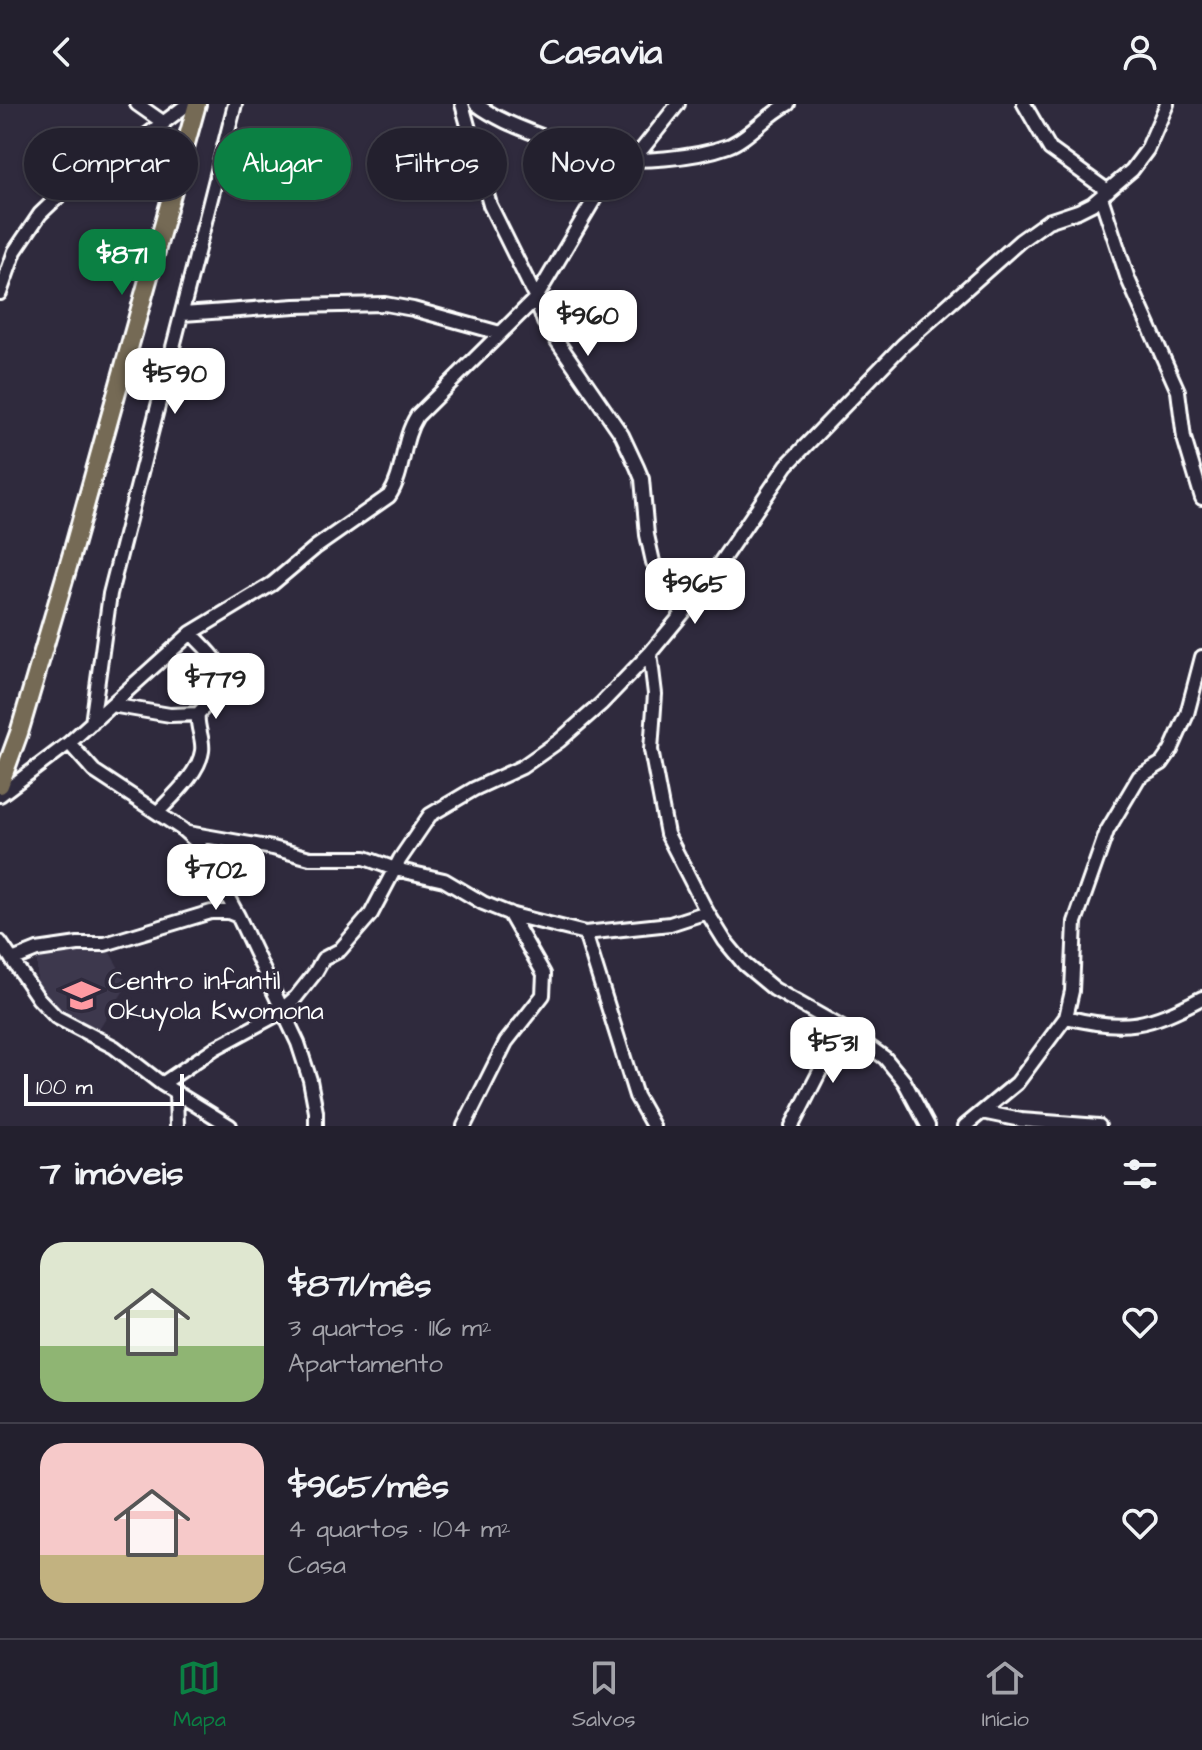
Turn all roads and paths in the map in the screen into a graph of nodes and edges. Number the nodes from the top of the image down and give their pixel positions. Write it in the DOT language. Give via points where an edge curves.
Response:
graph roads {
  1 [pos="137,104"];
  2 [pos="188,104"];
  3 [pos="197,104"];
  4 [pos="235,104"];
  5 [pos="462,104"];
  6 [pos="476,104"];
  7 [pos="678,104"];
  8 [pos="788,104"];
  9 [pos="1024,104"];
  10 [pos="1167,104"];
  11 [pos="164,123"];
  12 [pos="523,129"];
  13 [pos="643,145"];
  14 [pos="643,158"];
  15 [pos="1105,194"];
  16 [pos="594,200"];
  17 [pos="0,293"];
  18 [pos="536,298"];
  19 [pos="183,314"];
  20 [pos="500,333"];
  21 [pos="1202,498"];
  22 [pos="682,614"];
  23 [pos="191,633"];
  24 [pos="650,653"];
  25 [pos="1202,657"];
  26 [pos="111,705"];
  27 [pos="198,714"];
  28 [pos="92,723"];
  29 [pos="69,743"];
  30 [pos="0,785"];
  31 [pos="0,795"];
  32 [pos="158,812"];
  33 [pos="188,833"];
  34 [pos="395,869"];
  35 [pos="707,912"];
  36 [pos="509,913"];
  37 [pos="238,916"];
  38 [pos="585,933"];
  39 [pos="0,942"];
  40 [pos="12,960"];
  41 [pos="1202,998"];
  42 [pos="282,1010"];
  43 [pos="1066,1017"];
  44 [pos="846,1030"];
  45 [pos="162,1084"];
  46 [pos="176,1092"];
  47 [pos="982,1112"];
  48 [pos="177,1126"];
  49 [pos="230,1126"];
  50 [pos="316,1126"];
  51 [pos="464,1126"];
  52 [pos="653,1126"];
  53 [pos="792,1126"];
  54 [pos="928,1126"];
  55 [pos="965,1126"];
  56 [pos="1099,1126"];
  1 -- 11 [label="street"];
  2 -- 11 [label="street"];
  3 -- 30 [label="main road" via="72,553"];
  4 -- 19 [label="street"];
  5 -- 18 [label="street" via="490,205"];
  6 -- 12 [label="street"];
  7 -- 13 [label="street"];
  8 -- 14 [label="street" via="729,146"];
  9 -- 15 [label="street" via="1050,149"];
  10 -- 15 [label="street" via="1142,158"];
  11 -- 17 [label="street" via="107,158 40,214 15,251"];
  15 -- 21 [label="street" via="1128,279 1178,391 1184,438"];
  15 -- 22 [label="street" via="1038,227 903,345 787,465"];
  16 -- 18 [label="street"];
  18 -- 20 [label="street"];
  18 -- 22 [label="street" via="544,322 622,435 637,467 653,562"];
  19 -- 20 [label="street" via="385,304"];
  19 -- 28 [label="street" via="110,594"];
  20 -- 23 [label="street" via="417,416 389,496 272,584"];
  22 -- 24 [label="street"];
  23 -- 26 [label="street"];
  23 -- 27 [label="street" via="222,673 222,688"];
  24 -- 34 [label="street" via="559,741 522,767 430,815"];
  24 -- 35 [label="street" via="655,694 651,750 667,834"];
  25 -- 43 [label="street" via="1171,750 1162,763 1139,777 1107,831 1075,922"];
  26 -- 27 [label="street"];
  26 -- 28 [label="street"];
  27 -- 32 [label="street" via="200,758"];
  28 -- 29 [label="street"];
  29 -- 31 [label="street"];
  29 -- 32 [label="street" via="94,771"];
  32 -- 33 [label="street"];
  33 -- 34 [label="street" via="310,858 356,856"];
  33 -- 37 [label="street"];
  34 -- 36 [label="street" via="444,880"];
  34 -- 42 [label="street" via="356,933 323,959"];
  35 -- 38 [label="street" via="670,924"];
  35 -- 44 [label="street" via="744,964 774,989"];
  36 -- 38 [label="street"];
  36 -- 51 [label="street" via="544,974 543,995 506,1042"];
  37 -- 40 [label="street" via="211,912 105,944 37,950"];
  37 -- 42 [label="street"];
  38 -- 52 [label="street" via="636,1096"];
  39 -- 40 [label="street"];
  40 -- 45 [label="street" via="56,1017 114,1047"];
  41 -- 43 [label="street" via="1137,1024 1108,1026"];
  42 -- 45 [label="street"];
  42 -- 50 [label="street" via="310,1080"];
  43 -- 47 [label="street" via="1017,1083"];
  44 -- 53 [label="street"];
  44 -- 54 [label="street" via="895,1069"];
  45 -- 46 [label="street"];
  46 -- 48 [label="street"];
  46 -- 49 [label="street"];
  47 -- 55 [label="street"];
  47 -- 56 [label="street"];
}
